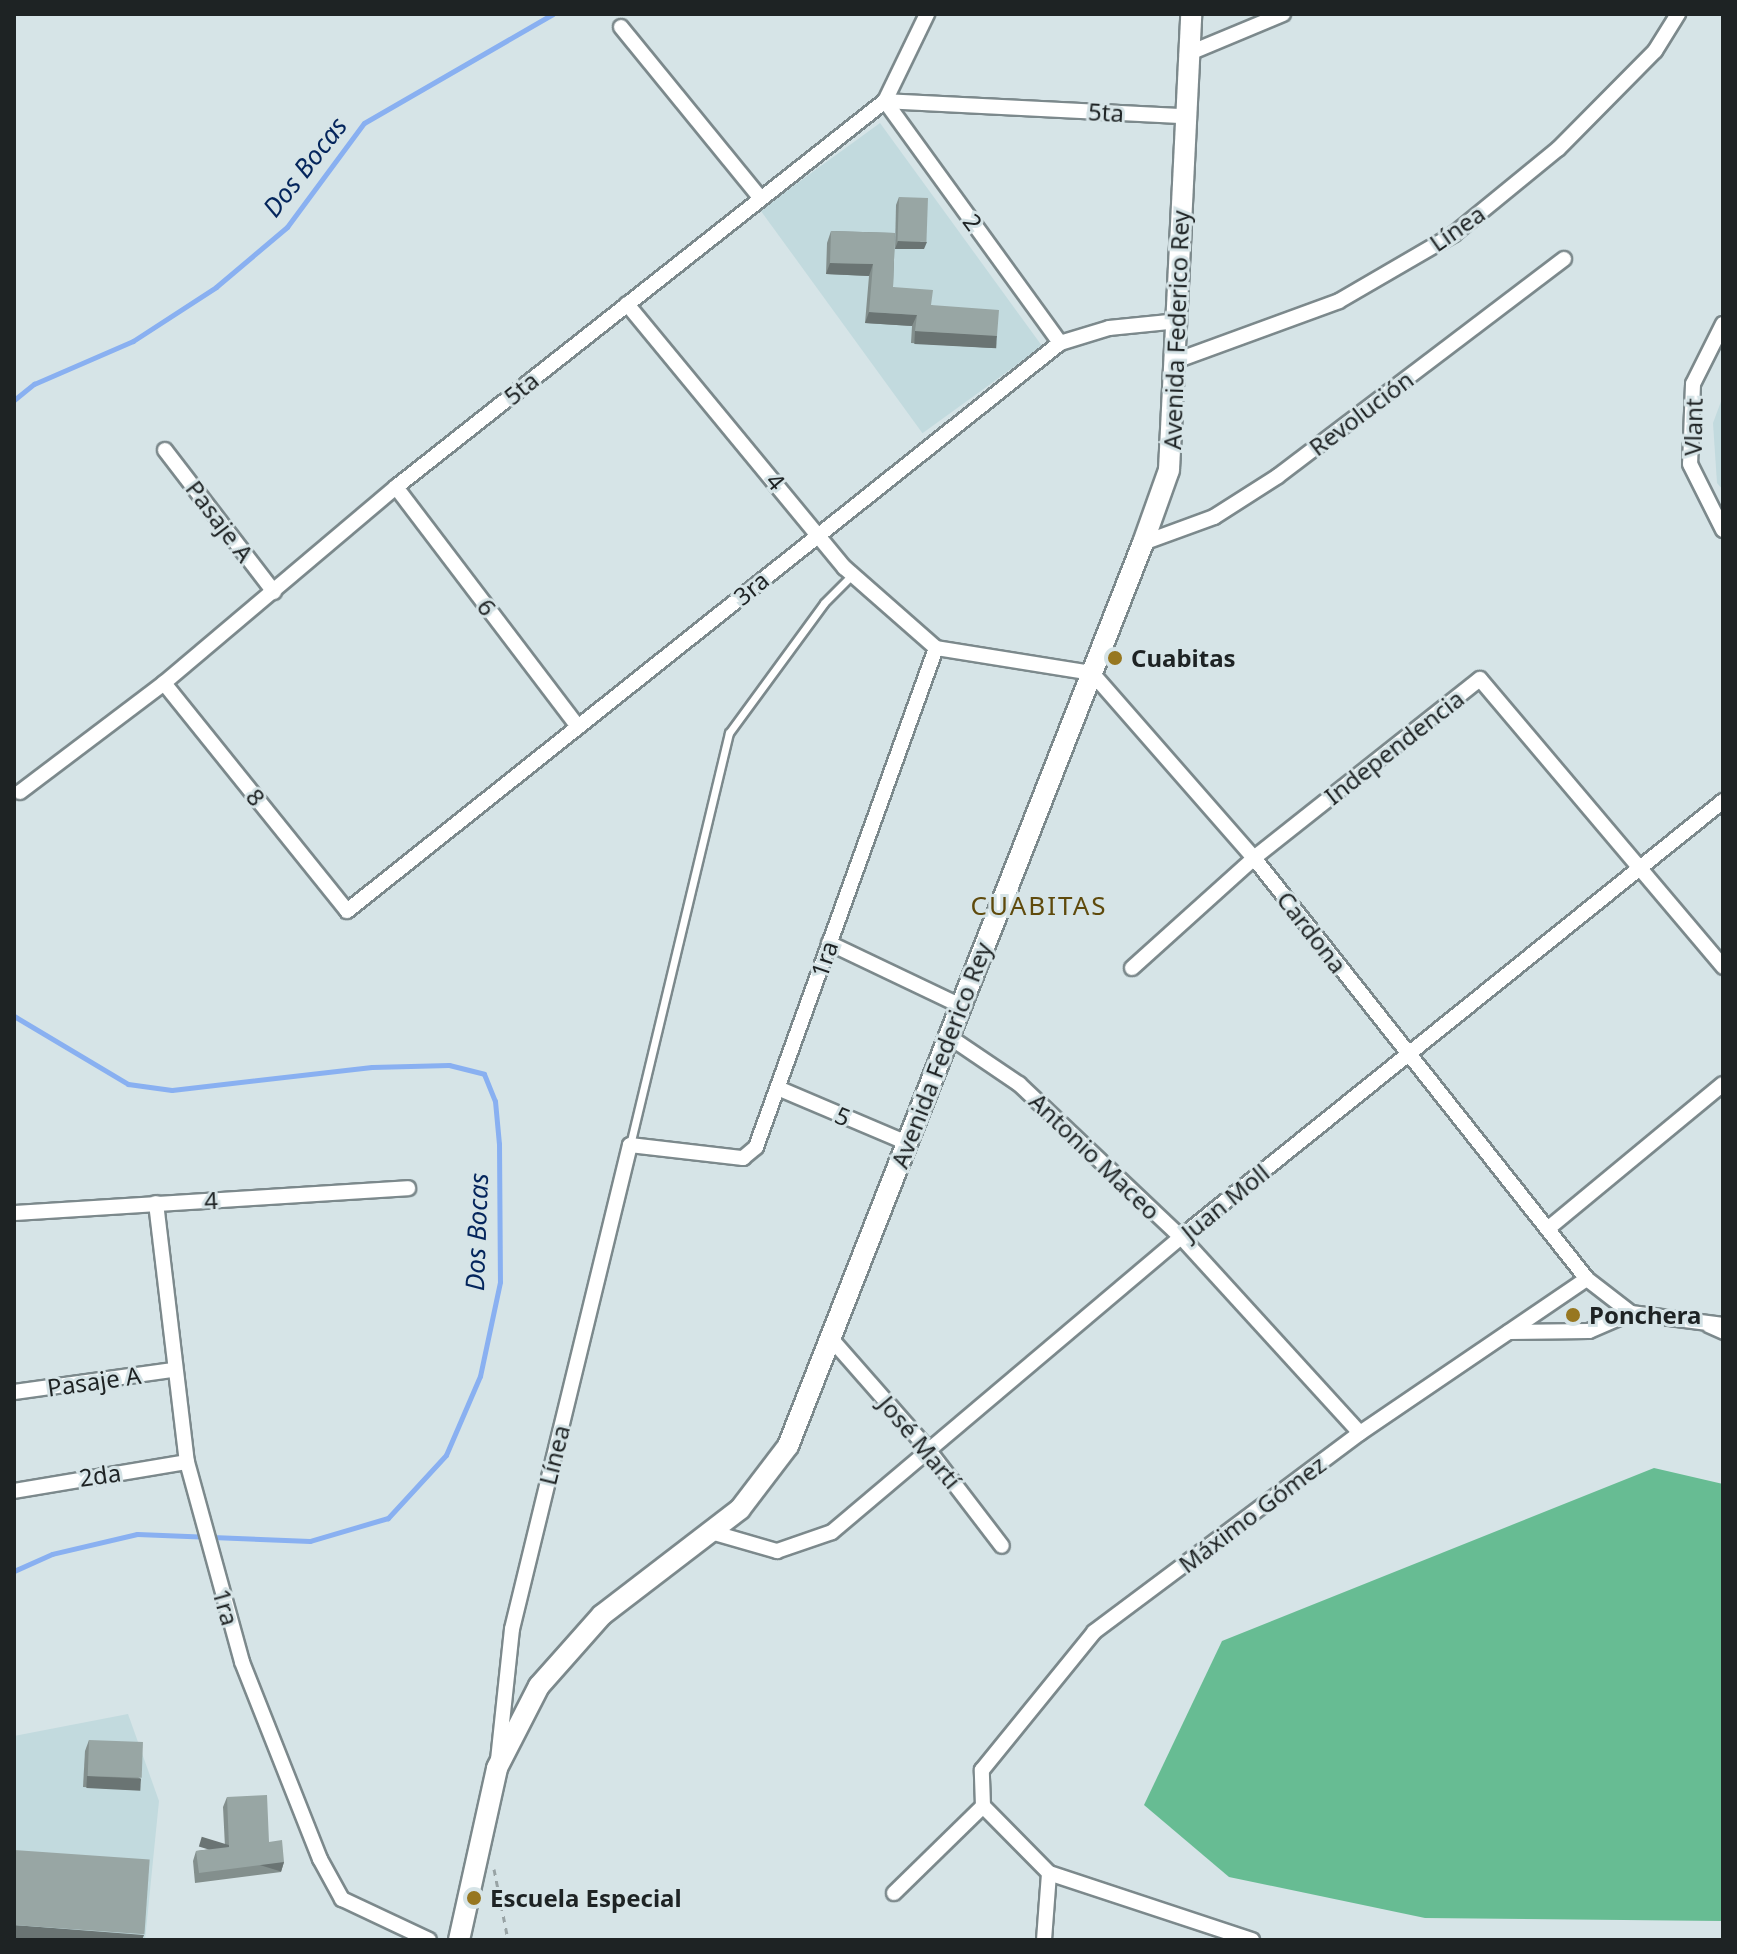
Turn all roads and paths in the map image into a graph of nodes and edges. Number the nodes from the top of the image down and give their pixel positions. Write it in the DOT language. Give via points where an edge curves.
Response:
graph roads {
  1 [pos="927,14"];
  2 [pos="1191,14"];
  3 [pos="1283,14"];
  4 [pos="1678,14"];
  5 [pos="621,27"];
  6 [pos="1187,54"];
  7 [pos="885,101"];
  8 [pos="1183,116"];
  9 [pos="759,196"];
  10 [pos="1564,259"];
  11 [pos="627,304"];
  12 [pos="1179,321"];
  13 [pos="1723,324"];
  14 [pos="1060,343"];
  15 [pos="1178,360"];
  16 [pos="165,450"];
  17 [pos="396,487"];
  18 [pos="1723,530"];
  19 [pos="820,533"];
  20 [pos="1143,543"];
  21 [pos="853,574"];
  22 [pos="274,592"];
  23 [pos="936,648"];
  24 [pos="1092,673"];
  25 [pos="164,683"];
  26 [pos="578,727"];
  27 [pos="20,792"];
  28 [pos="1723,801"];
  29 [pos="1254,858"];
  30 [pos="1640,871"];
  31 [pos="347,911"];
  32 [pos="829,943"];
  33 [pos="1723,967"];
  34 [pos="1132,968"];
  35 [pos="959,1005"];
  36 [pos="948,1036"];
  37 [pos="1409,1054"];
  38 [pos="1723,1084"];
  39 [pos="780,1089"];
  40 [pos="907,1143"];
  41 [pos="630,1145"];
  42 [pos="408,1188"];
  43 [pos="156,1203"];
  44 [pos="14,1213"];
  45 [pos="1550,1227"];
  46 [pos="1181,1237"];
  47 [pos="1587,1279"];
  48 [pos="1631,1313"];
  49 [pos="1698,1323"];
  50 [pos="1723,1325"];
  51 [pos="1509,1332"];
  52 [pos="1723,1335"];
  53 [pos="833,1341"];
  54 [pos="173,1370"];
  55 [pos="14,1392"];
  56 [pos="1360,1433"];
  57 [pos="927,1448"];
  58 [pos="187,1462"];
  59 [pos="14,1491"];
  60 [pos="711,1532"];
  61 [pos="1002,1546"];
  62 [pos="497,1768"];
  63 [pos="983,1806"];
  64 [pos="493,1865"];
  65 [pos="1049,1873"];
  66 [pos="894,1893"];
  67 [pos="429,1940"];
  68 [pos="459,1940"];
  69 [pos="508,1940"];
  70 [pos="1044,1940"];
  71 [pos="1252,1940"];
  1 -- 7 [label="street, 5ta"];
  2 -- 6 [label="main road, Avenida Federico Rey"];
  3 -- 6 [label="street"];
  4 -- 15 [label="street, Línea" via="1655,51 1558,149 1454,234 1339,301"];
  5 -- 9 [label="street"];
  6 -- 8 [label="main road, Avenida Federico Rey"];
  7 -- 8 [label="street, 5ta"];
  7 -- 9 [label="street, 5ta"];
  7 -- 14 [label="street, 2"];
  8 -- 12 [label="main road, Avenida Federico Rey"];
  9 -- 11 [label="street, 5ta"];
  10 -- 20 [label="street, Revolución" via="1278,476 1214,517"];
  11 -- 17 [label="street, 5ta"];
  11 -- 19 [label="street, 4"];
  12 -- 14 [label="street, 3ra" via="1109,328"];
  12 -- 15 [label="main road, Avenida Federico Rey"];
  13 -- 18 [label="street, Vlant" via="1693,384 1690,464"];
  14 -- 19 [label="street, 3ra"];
  15 -- 20 [label="main road, Avenida Federico Rey" via="1169,470"];
  16 -- 22 [label="street, Pasaje A"];
  17 -- 22 [label="street, 5ta"];
  17 -- 26 [label="street, 6"];
  19 -- 21 [label="street, 4"];
  19 -- 26 [label="street, 3ra"];
  20 -- 24 [label="main road, Avenida Federico Rey"];
  21 -- 23 [label="street, 4"];
  21 -- 41 [label="lane" via="824,603 729,733"];
  22 -- 25 [label="street, 5ta"];
  23 -- 24 [label="street"];
  23 -- 32 [label="street, 1ra"];
  24 -- 29 [label="street, Cardona"];
  24 -- 35 [label="main road, Avenida Federico Rey"];
  25 -- 27 [label="street, 5ta"];
  25 -- 31 [label="street, 8"];
  26 -- 31 [label="street, 3ra"];
  28 -- 30 [label="street, Juan Moll"];
  29 -- 30 [label="street, Independencia" via="1480,679"];
  29 -- 34 [label="street, Independencia"];
  29 -- 37 [label="street, Cardona"];
  30 -- 33 [label="street, Independencia"];
  30 -- 37 [label="street, Juan Moll"];
  32 -- 35 [label="street"];
  32 -- 39 [label="street, 1ra"];
  35 -- 36 [label="main road, Avenida Federico Rey"];
  36 -- 40 [label="main road, Avenida Federico Rey"];
  36 -- 46 [label="street, Antonio Maceo" via="1019,1084"];
  37 -- 45 [label="street, Cardona"];
  37 -- 46 [label="street, Juan Moll"];
  38 -- 45 [label="street"];
  39 -- 40 [label="street, 5"];
  39 -- 41 [label="street, 1ra" via="756,1147 743,1158"];
  40 -- 53 [label="main road, Avenida Federico Rey"];
  41 -- 62 [label="street, Línea" via="512,1629"];
  42 -- 43 [label="street, 4"];
  43 -- 44 [label="street, 4"];
  43 -- 54 [label="street, 1ra"];
  45 -- 47 [label="street, Cardona"];
  46 -- 56 [label="street, Antonio Maceo"];
  46 -- 57 [label="street, Juan Moll"];
  47 -- 48 [label="street, Cardona"];
  47 -- 51 [label="street, Máximo Gómez"];
  48 -- 49 [label="street"];
  48 -- 51 [label="street" via="1589,1331"];
  49 -- 50 [label="street"];
  49 -- 52 [label="lane"];
  51 -- 56 [label="street, Máximo Gómez"];
  53 -- 57 [label="street, José Martí"];
  53 -- 60 [label="main road, Avenida Federico Rey" via="788,1446 740,1509"];
  54 -- 55 [label="street, Pasaje A"];
  54 -- 58 [label="street, 1ra"];
  56 -- 63 [label="street, Máximo Gómez" via="1094,1632 982,1770"];
  57 -- 60 [label="street, Juan Moll" via="832,1532 777,1551"];
  57 -- 61 [label="street, José Martí"];
  58 -- 59 [label="street, 2da"];
  58 -- 67 [label="street, 1ra" via="242,1662 320,1859 342,1899"];
  60 -- 62 [label="main road, Avenida Federico Rey" via="602,1615 539,1686"];
  62 -- 68 [label="main road, Avenida Federico Rey"];
  63 -- 65 [label="street"];
  63 -- 66 [label="street"];
  64 -- 69 [label="path"];
  65 -- 70 [label="street"];
  65 -- 71 [label="street"];
}
